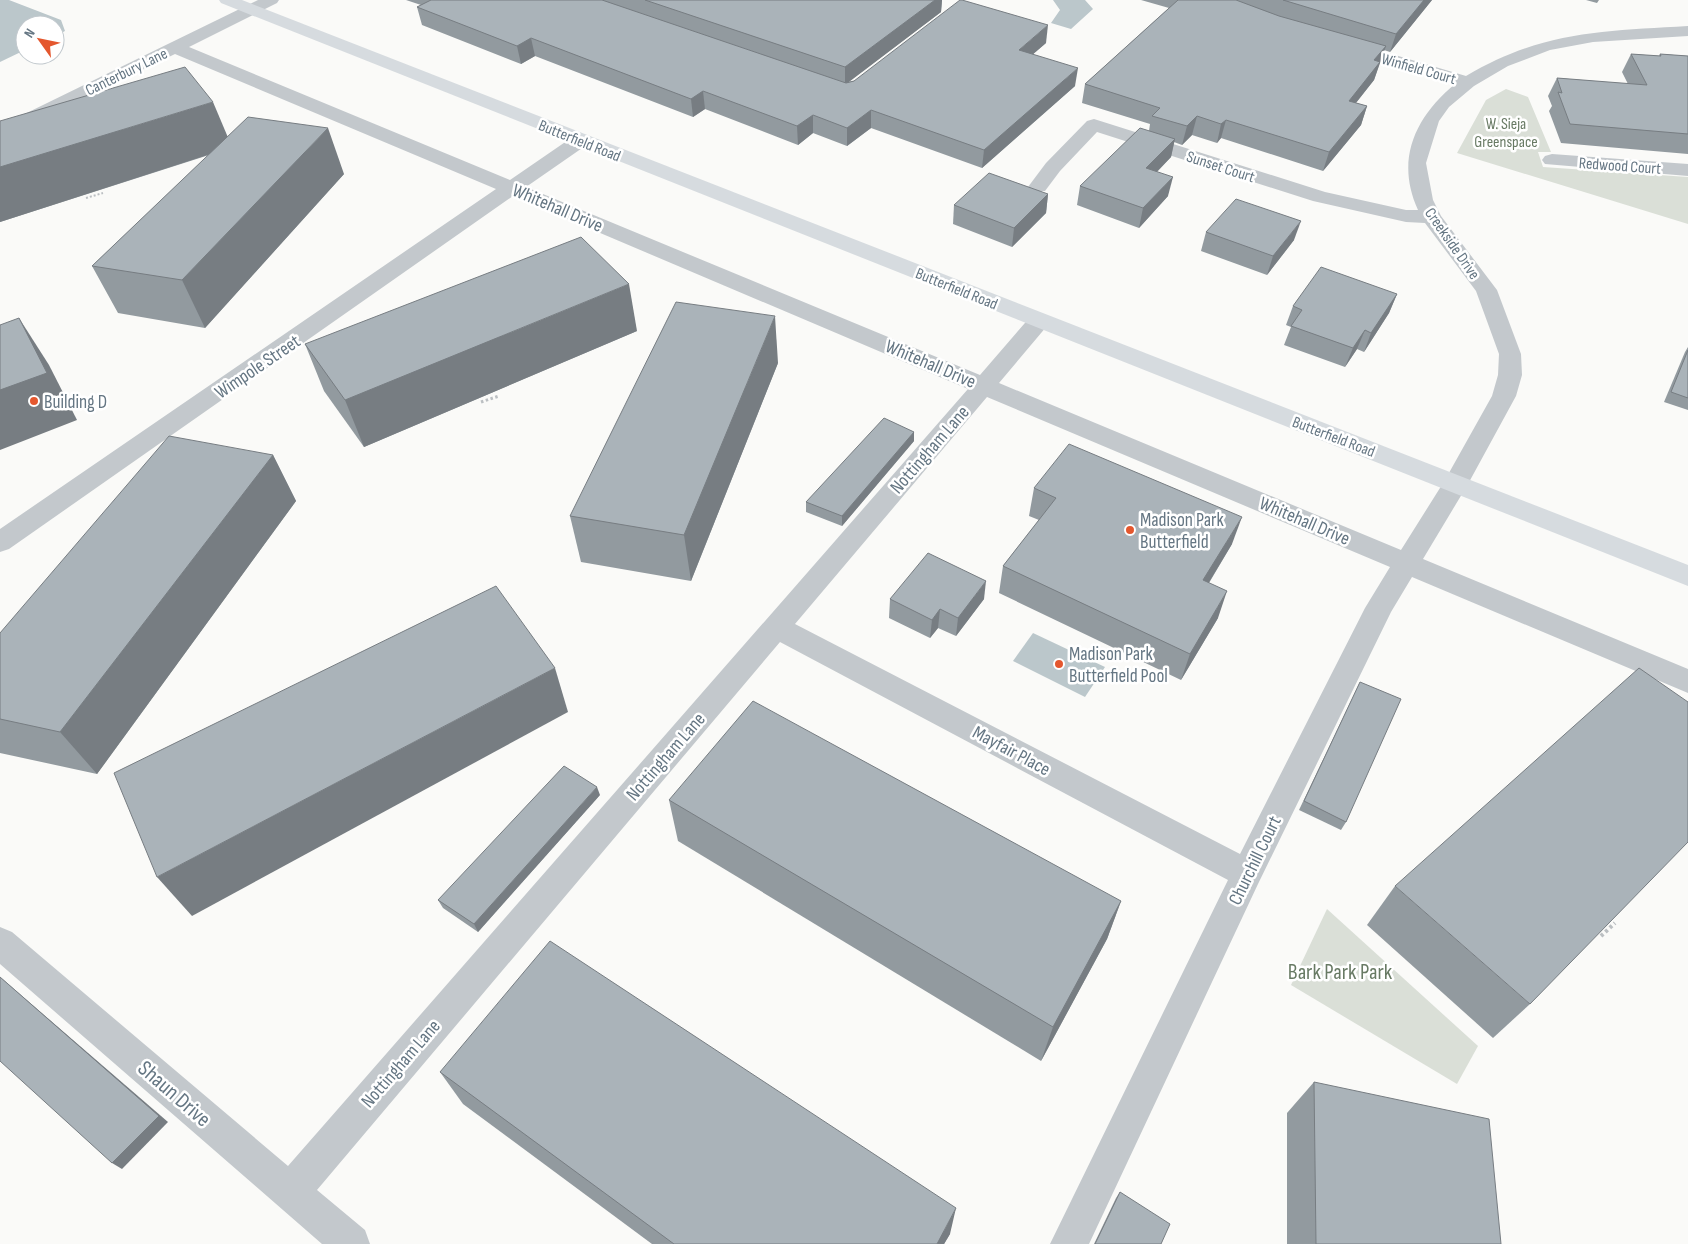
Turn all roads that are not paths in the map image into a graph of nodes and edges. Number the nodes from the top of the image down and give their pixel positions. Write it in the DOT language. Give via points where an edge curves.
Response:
graph roads {
  1 [pos="226,0"];
  2 [pos="271,0"];
  3 [pos="251,10"];
  4 [pos="1688,31"];
  5 [pos="1329,42"];
  6 [pos="174,47"];
  7 [pos="1468,82"];
  8 [pos="0,133"];
  9 [pos="581,140"];
  10 [pos="1552,160"];
  11 [pos="1688,170"];
  12 [pos="1038,187"];
  13 [pos="513,189"];
  14 [pos="1431,218"];
  15 [pos="1040,320"];
  16 [pos="984,385"];
  17 [pos="1455,484"];
  18 [pos="0,542"];
  19 [pos="1406,562"];
  20 [pos="1688,576"];
  21 [pos="776,627"];
  22 [pos="1688,681"];
  23 [pos="1247,874"];
  24 [pos="0,943"];
  25 [pos="290,1192"];
  26 [pos="351,1244"];
  27 [pos="1069,1244"];
  1 -- 3 [label="main road, Butterfield Road"];
  2 -- 3 [label="street, Canterbury Lane"];
  3 -- 6 [label="street, Canterbury Lane"];
  3 -- 9 [label="main road, Butterfield Road"];
  4 -- 7 [label="street, Creekside Drive" via="1593,37 1546,46 1502,62"];
  5 -- 7 [label="street, Winfield Court"];
  6 -- 8 [label="street, Canterbury Lane"];
  6 -- 13 [label="street, Whitehall Drive"];
  7 -- 14 [label="street, Creekside Drive" via="1443,103 1430,120 1416,163 1423,200"];
  9 -- 13 [label="street, Wimpole Street"];
  9 -- 15 [label="main road, Butterfield Road"];
  10 -- 11 [label="street, Redwood Court"];
  12 -- 14 [label="street, Sunset Court" via="1094,125 1320,197 1406,216"];
  13 -- 16 [label="street, Whitehall Drive"];
  13 -- 18 [label="street, Wimpole Street"];
  14 -- 17 [label="street, Creekside Drive" via="1486,290 1510,354 1510,375 1504,396"];
  15 -- 16 [label="street, Nottingham Lane"];
  15 -- 17 [label="main road, Butterfield Road"];
  16 -- 19 [label="street, Whitehall Drive"];
  16 -- 21 [label="street, Nottingham Lane"];
  17 -- 19 [label="street, Churchill Court"];
  17 -- 20 [label="main road, Butterfield Road"];
  19 -- 22 [label="street, Whitehall Drive"];
  19 -- 23 [label="street, Churchill Court" via="1379,608"];
  21 -- 23 [label="street, Mayfair Place"];
  21 -- 25 [label="street, Nottingham Lane"];
  23 -- 27 [label="street, Churchill Court"];
  24 -- 25 [label="street, Shaun Drive"];
  25 -- 26 [label="street, Shaun Drive"];
}
